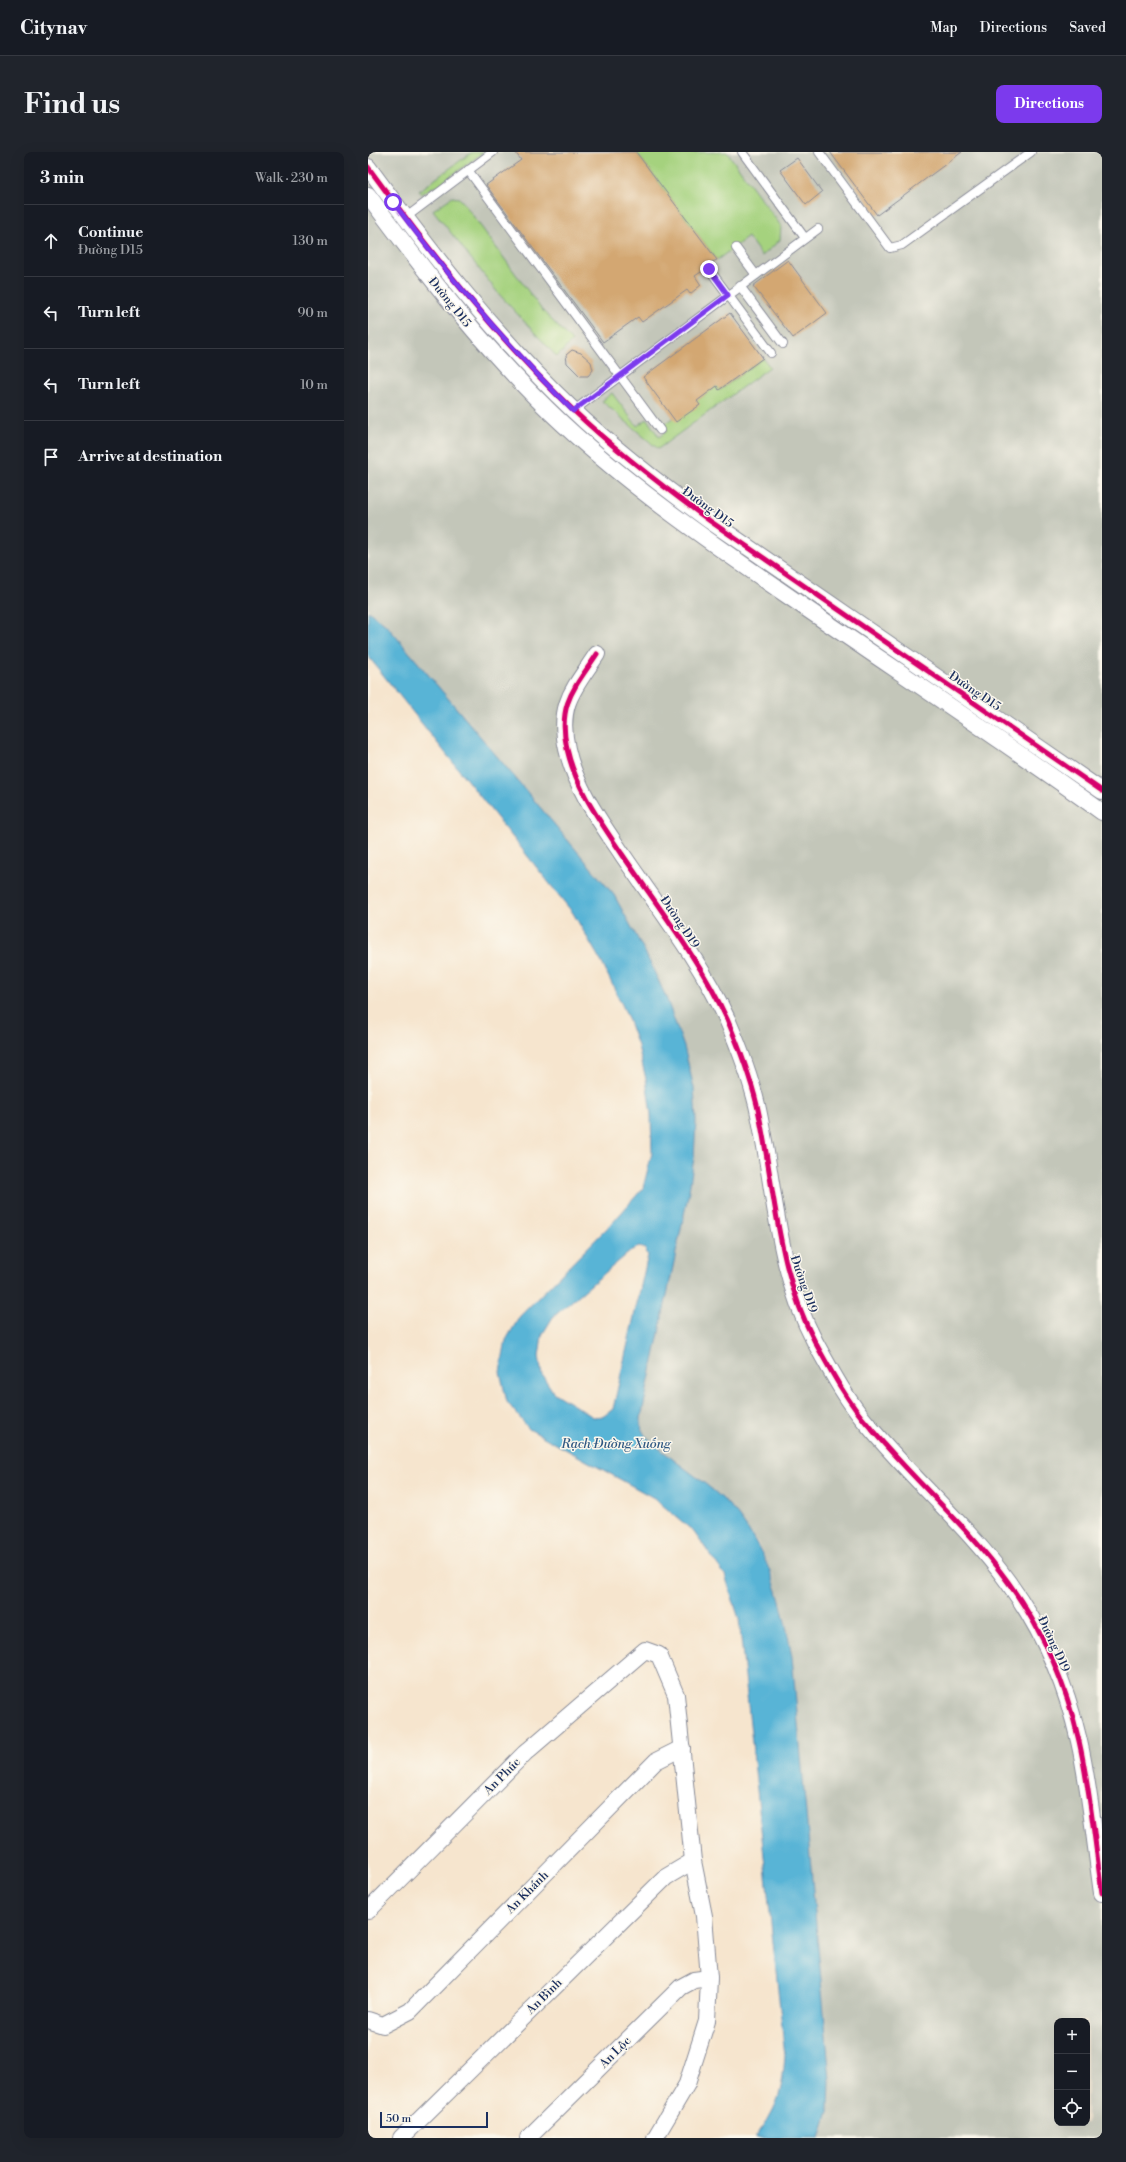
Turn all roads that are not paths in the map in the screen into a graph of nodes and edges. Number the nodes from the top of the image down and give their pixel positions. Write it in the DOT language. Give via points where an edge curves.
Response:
graph roads {
  1 [pos="492,152"];
  2 [pos="742,152"];
  3 [pos="819,152"];
  4 [pos="1031,152"];
  5 [pos="368,167"];
  6 [pos="468,170"];
  7 [pos="368,195"];
  8 [pos="405,218"];
  9 [pos="818,229"];
  10 [pos="805,238"];
  11 [pos="736,248"];
  12 [pos="709,269"];
  13 [pos="756,275"];
  14 [pos="740,286"];
  15 [pos="728,295"];
  16 [pos="783,344"];
  17 [pos="771,353"];
  18 [pos="620,376"];
  19 [pos="573,411"];
  20 [pos="660,430"];
  21 [pos="597,654"];
  22 [pos="1102,791"];
  23 [pos="1102,812"];
  24 [pos="682,1748"];
  25 [pos="693,1861"];
  26 [pos="1102,1893"];
  27 [pos="368,1911"];
  28 [pos="708,1978"];
  29 [pos="368,2020"];
  30 [pos="401,2138"];
  31 [pos="528,2138"];
  32 [pos="655,2138"];
  1 -- 6 [label="lane"];
  2 -- 10 [label="lane"];
  3 -- 4 [label="lane" via="890,248 902,245"];
  5 -- 8 [label="street, Đường D15"];
  6 -- 8 [label="lane"];
  6 -- 18 [label="lane"];
  7 -- 23 [label="street, Đường D15" via="469,326 534,396 592,450 724,552 992,733"];
  8 -- 19 [label="street, Đường D15" via="453,281 532,370"];
  9 -- 10 [label="lane"];
  10 -- 13 [label="lane"];
  11 -- 13 [label="lane"];
  12 -- 15 [label="lane"];
  13 -- 14 [label="lane"];
  14 -- 15 [label="lane"];
  14 -- 16 [label="lane"];
  15 -- 17 [label="lane"];
  15 -- 18 [label="lane"];
  18 -- 19 [label="lane"];
  18 -- 20 [label="lane"];
  19 -- 22 [label="street, Đường D15" via="661,485 710,521"];
  21 -- 26 [label="street, Đường D19" via="567,698 564,721 566,747 575,777 589,805 687,949 726,1018 744,1060 757,1105 785,1263 795,1297 814,1340 841,1387 866,1423 983,1550 1007,1581 1031,1617 1052,1659 1080,1742"];
  24 -- 25 [label="street"];
  24 -- 27 [label="street, An Phúc" via="676,1695 659,1655 645,1650 525,1753"];
  24 -- 29 [label="street, An Khánh" via="656,1761 410,2011 383,2025"];
  25 -- 28 [label="street" via="704,1916"];
  25 -- 30 [label="street, An Bình" via="666,1877"];
  28 -- 31 [label="street, An Lộc" via="694,1980 681,1987"];
  28 -- 32 [label="street" via="707,2021 687,2084"];
}
